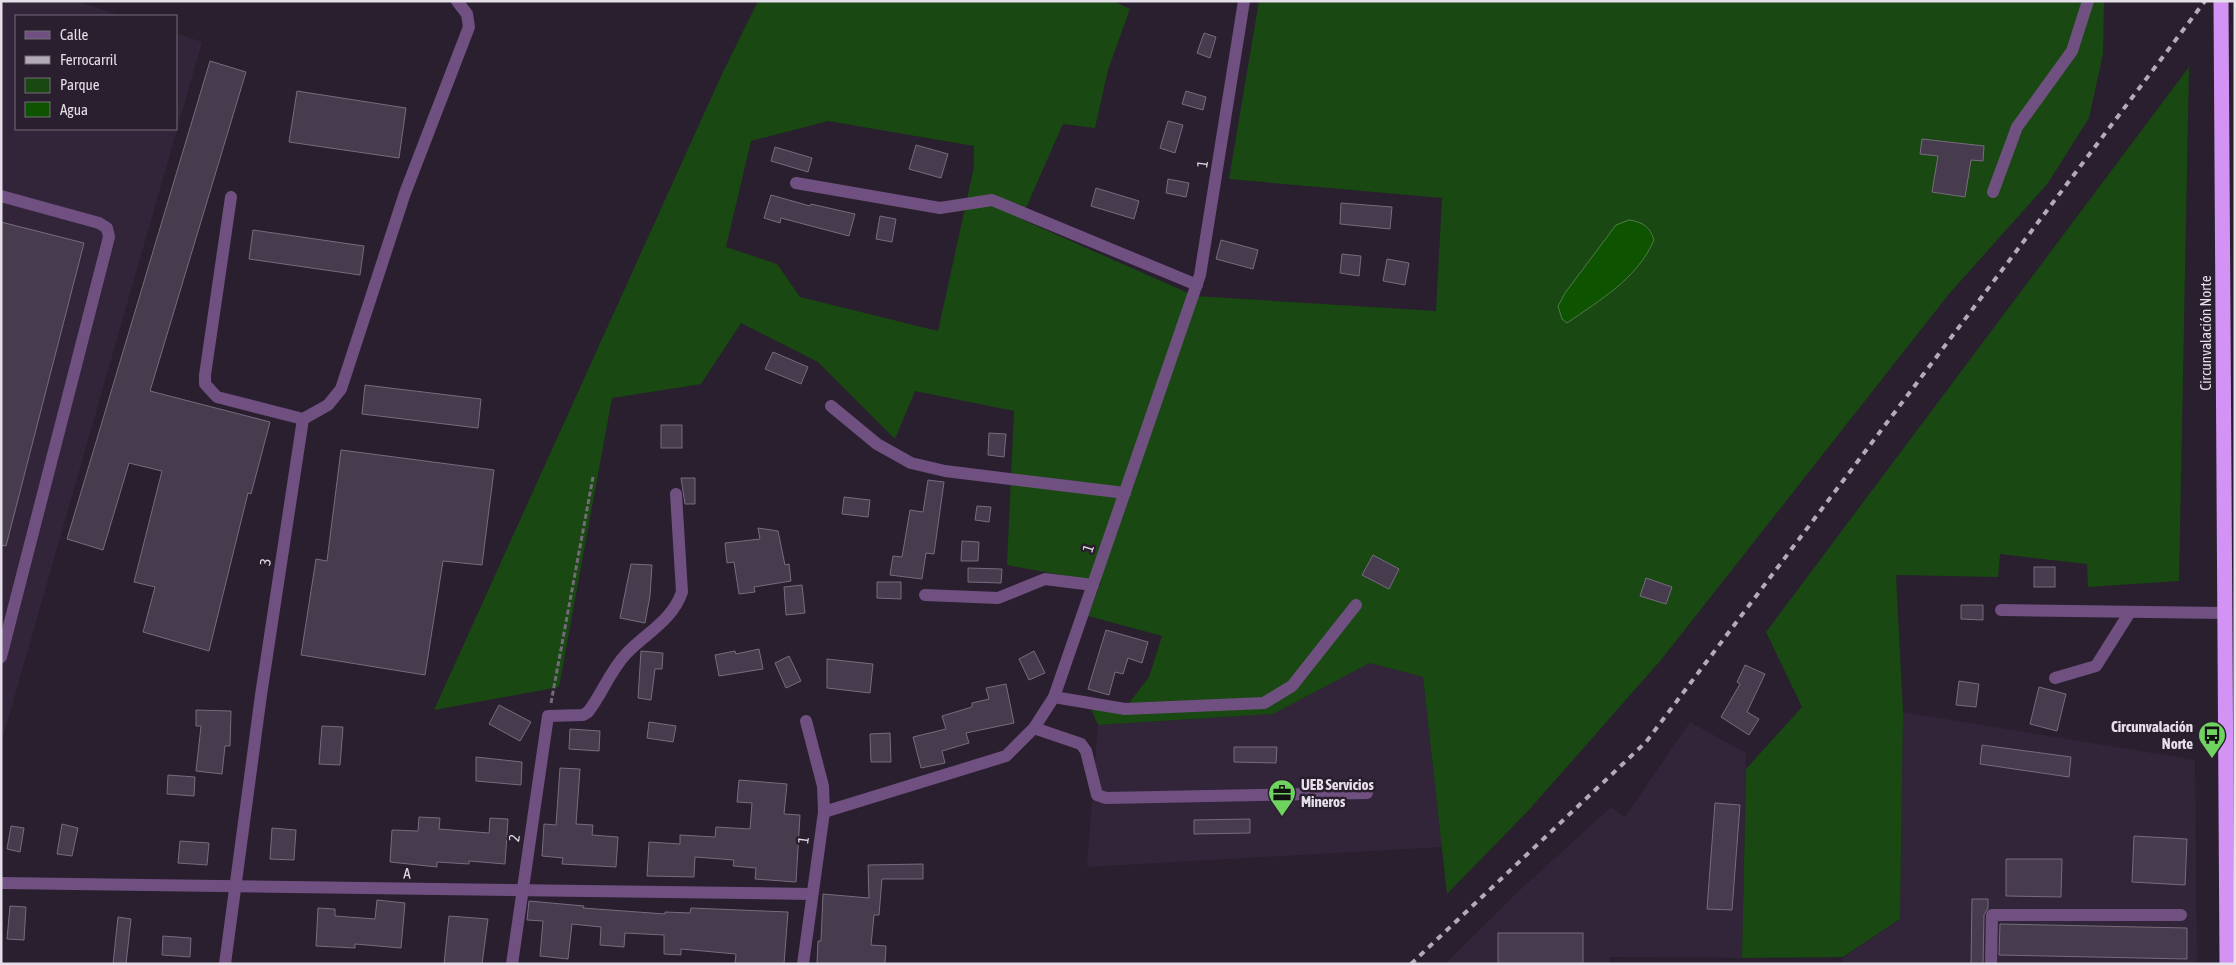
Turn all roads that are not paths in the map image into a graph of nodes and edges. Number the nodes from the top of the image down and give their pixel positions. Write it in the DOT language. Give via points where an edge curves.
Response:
graph roads {
  1 [pos="457,1"];
  2 [pos="1244,1"];
  3 [pos="2088,1"];
  4 [pos="2221,1"];
  5 [pos="796,183"];
  6 [pos="1993,192"];
  7 [pos="1,196"];
  8 [pos="231,197"];
  9 [pos="1197,285"];
  10 [pos="2229,293"];
  11 [pos="831,406"];
  12 [pos="303,419"];
  13 [pos="1125,493"];
  14 [pos="676,494"];
  15 [pos="1093,585"];
  16 [pos="926,595"];
  17 [pos="1356,605"];
  18 [pos="2001,610"];
  19 [pos="2130,612"];
  20 [pos="2225,613"];
  21 [pos="1,657"];
  22 [pos="2055,678"];
  23 [pos="1054,697"];
  24 [pos="806,721"];
  25 [pos="1034,728"];
  26 [pos="1367,793"];
  27 [pos="824,812"];
  28 [pos="1,883"];
  29 [pos="236,887"];
  30 [pos="523,890"];
  31 [pos="812,894"];
  32 [pos="2180,915"];
  33 [pos="225,964"];
  34 [pos="512,964"];
  35 [pos="804,964"];
  36 [pos="1991,964"];
  37 [pos="2227,964"];
  1 -- 12 [label="street" via="467,14 469,27 405,193 341,389 328,404"];
  2 -- 9 [label="street, 1"];
  3 -- 6 [label="street" via="2072,51 2017,127"];
  4 -- 10 [label="highway, Circunvalación Norte"];
  5 -- 9 [label="street" via="940,208 992,200"];
  7 -- 21 [label="street" via="99,223 107,228 109,237"];
  8 -- 12 [label="street" via="206,384 217,397"];
  9 -- 13 [label="street, 1"];
  10 -- 20 [label="highway, Circunvalación Norte"];
  11 -- 13 [label="street" via="876,444 911,463 945,471"];
  12 -- 29 [label="street, 3"];
  13 -- 15 [label="street, 1"];
  14 -- 30 [label="street, 2" via="682,592 678,605 626,654 588,712 548,716"];
  15 -- 16 [label="street" via="1045,579 998,598"];
  15 -- 23 [label="street, 1"];
  17 -- 23 [label="street" via="1292,686 1264,703 1125,709"];
  18 -- 19 [label="street"];
  19 -- 20 [label="street"];
  19 -- 22 [label="street" via="2096,666"];
  20 -- 37 [label="highway, Circunvalación Norte"];
  23 -- 25 [label="street, 1"];
  24 -- 27 [label="street" via="823,786"];
  25 -- 26 [label="street" via="1081,744 1097,794 1106,798"];
  25 -- 27 [label="street, 1" via="1006,756"];
  27 -- 31 [label="street, 1"];
  28 -- 29 [label="street, A"];
  29 -- 30 [label="street, A"];
  29 -- 33 [label="street, 3"];
  30 -- 31 [label="street, A"];
  30 -- 34 [label="street, 2"];
  31 -- 35 [label="street, 1"];
  32 -- 36 [label="street" via="1992,915"];
}
